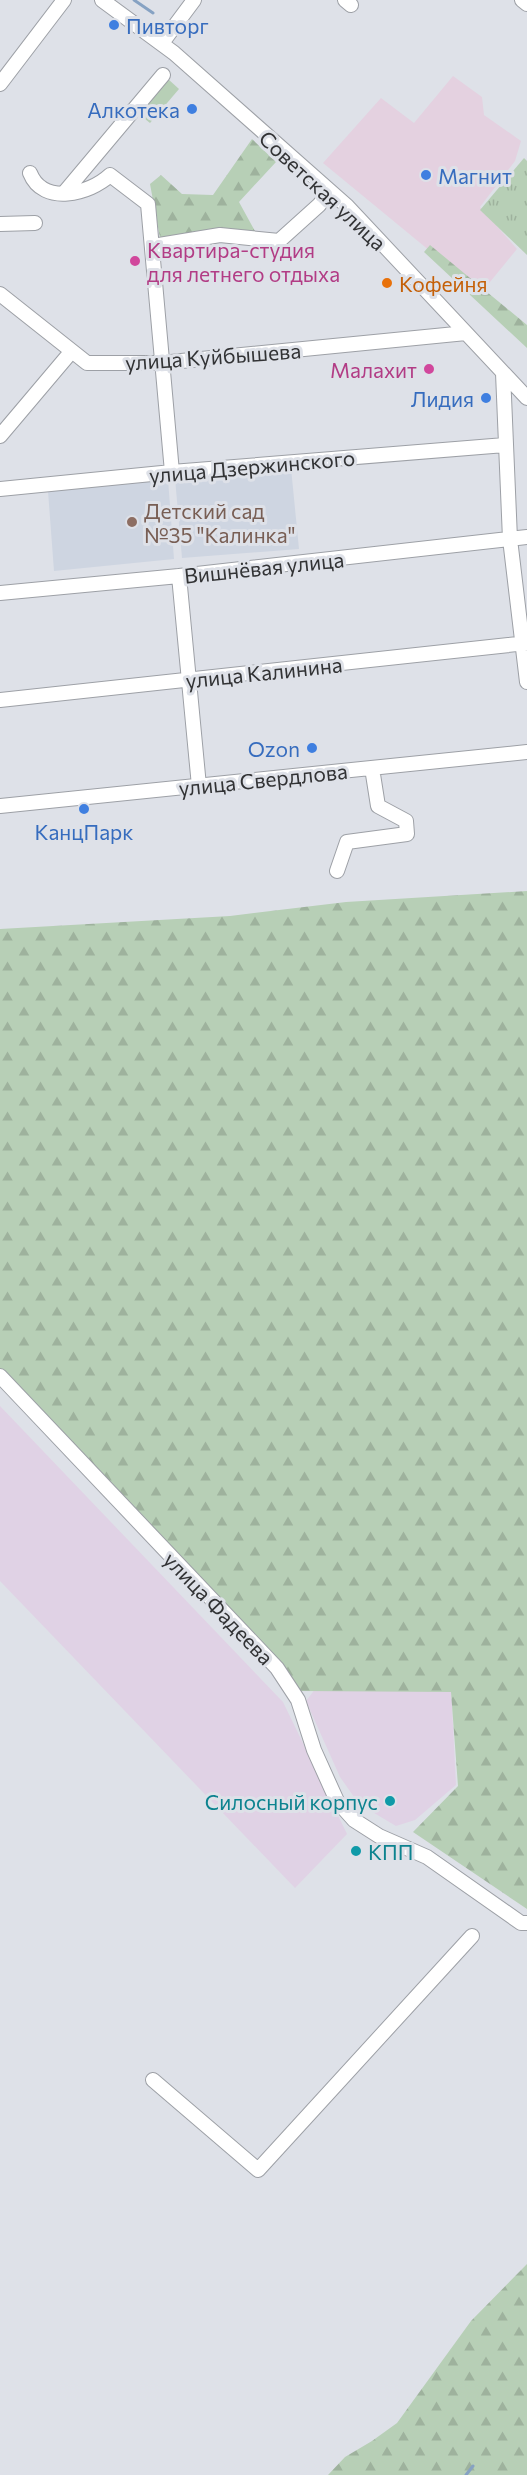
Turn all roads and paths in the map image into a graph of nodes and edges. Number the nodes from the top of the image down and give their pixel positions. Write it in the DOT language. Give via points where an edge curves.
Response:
graph roads {
  1 [pos="64,0"];
  2 [pos="102,0"];
  3 [pos="194,0"];
  4 [pos="522,0"];
  5 [pos="527,4"];
  6 [pos="162,43"];
  7 [pos="163,75"];
  8 [pos="0,84"];
  9 [pos="30,173"];
  10 [pos="330,191"];
  11 [pos="64,193"];
  12 [pos="35,223"];
  13 [pos="0,224"];
  14 [pos="153,246"];
  15 [pos="0,294"];
  16 [pos="466,333"];
  17 [pos="71,352"];
  18 [pos="161,363"];
  19 [pos="503,373"];
  20 [pos="527,398"];
  21 [pos="0,436"];
  22 [pos="505,445"];
  23 [pos="172,472"];
  24 [pos="0,489"];
  25 [pos="527,537"];
  26 [pos="510,539"];
  27 [pos="179,576"];
  28 [pos="0,593"];
  29 [pos="525,644"];
  30 [pos="190,681"];
  31 [pos="527,682"];
  32 [pos="0,700"];
  33 [pos="527,752"];
  34 [pos="372,768"];
  35 [pos="199,786"];
  36 [pos="0,806"];
  37 [pos="338,871"];
  38 [pos="0,1376"];
  39 [pos="527,1923"];
  40 [pos="472,1936"];
  41 [pos="153,2079"];
  1 -- 8 [label="street"];
  2 -- 6 [label="street, Советская улица"];
  3 -- 6 [label="street"];
  4 -- 5 [label="street"];
  6 -- 10 [label="street, Советская улица"];
  7 -- 11 [label="street"];
  9 -- 11 [label="street" via="33,180 51,192"];
  10 -- 14 [label="street" via="279,241 220,235"];
  10 -- 16 [label="street, Советская улица"];
  11 -- 14 [label="street" via="90,189 110,175 148,204"];
  12 -- 13 [label="street"];
  14 -- 18 [label="street"];
  15 -- 17 [label="street, улица Куйбышева"];
  16 -- 18 [label="street, улица Куйбышева"];
  16 -- 19 [label="street, Советская улица"];
  17 -- 18 [label="street, улица Куйбышева" via="87,363"];
  17 -- 21 [label="street"];
  18 -- 23 [label="street"];
  19 -- 20 [label="street, Советская улица"];
  19 -- 22 [label="street"];
  22 -- 23 [label="street, улица Дзержинского"];
  22 -- 26 [label="street"];
  23 -- 24 [label="street, улица Дзержинского"];
  25 -- 26 [label="street, Вишнёвая улица"];
  26 -- 27 [label="street, Вишнёвая улица"];
  26 -- 29 [label="street"];
  27 -- 28 [label="street, Вишнёвая улица"];
  27 -- 30 [label="street"];
  29 -- 30 [label="street, улица Калинина"];
  29 -- 31 [label="street"];
  30 -- 32 [label="street, улица Калинина"];
  30 -- 35 [label="street"];
  33 -- 34 [label="street, улица Свердлова"];
  34 -- 35 [label="street, улица Свердлова"];
  34 -- 37 [label="street" via="378,806 406,821 407,834 347,842"];
  35 -- 36 [label="street, улица Свердлова"];
  38 -- 39 [label="street, улица Фадеева" via="277,1668 298,1700 314,1750 337,1801 354,1820 427,1857 521,1923"];
  40 -- 41 [label="street" via="258,2170"];
}
